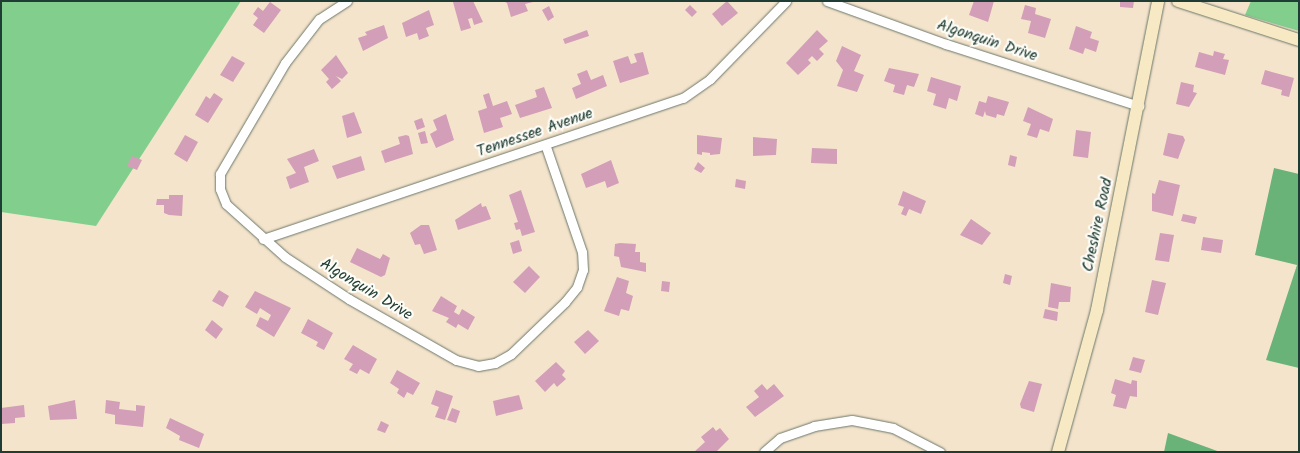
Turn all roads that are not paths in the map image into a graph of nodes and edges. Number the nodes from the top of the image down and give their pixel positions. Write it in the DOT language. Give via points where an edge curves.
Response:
graph roads {
  1 [pos="346,1"];
  2 [pos="786,1"];
  3 [pos="826,1"];
  4 [pos="1158,1"];
  5 [pos="1178,1"];
  6 [pos="1299,40"];
  7 [pos="1139,106"];
  8 [pos="546,147"];
  9 [pos="263,239"];
  10 [pos="764,452"];
  11 [pos="940,452"];
  12 [pos="1058,452"];
  1 -- 9 [label="street, Algonquin Drive" via="319,19 285,63 220,174 220,189 226,204"];
  2 -- 8 [label="street, Tennessee Avenue" via="710,79 683,98"];
  3 -- 7 [label="street, Algonquin Drive" via="946,44"];
  4 -- 7 [label="street, Cheshire Road"];
  5 -- 6 [label="street"];
  7 -- 12 [label="street, Cheshire Road" via="1086,356"];
  8 -- 9 [label="street, Tennessee Avenue"];
  8 -- 9 [label="street, Algonquin Drive" via="582,252 583,270 578,287 566,302 511,354 495,363 478,366 456,360 349,299"];
  10 -- 11 [label="street" via="780,438 814,426 852,420 893,428"];
}
